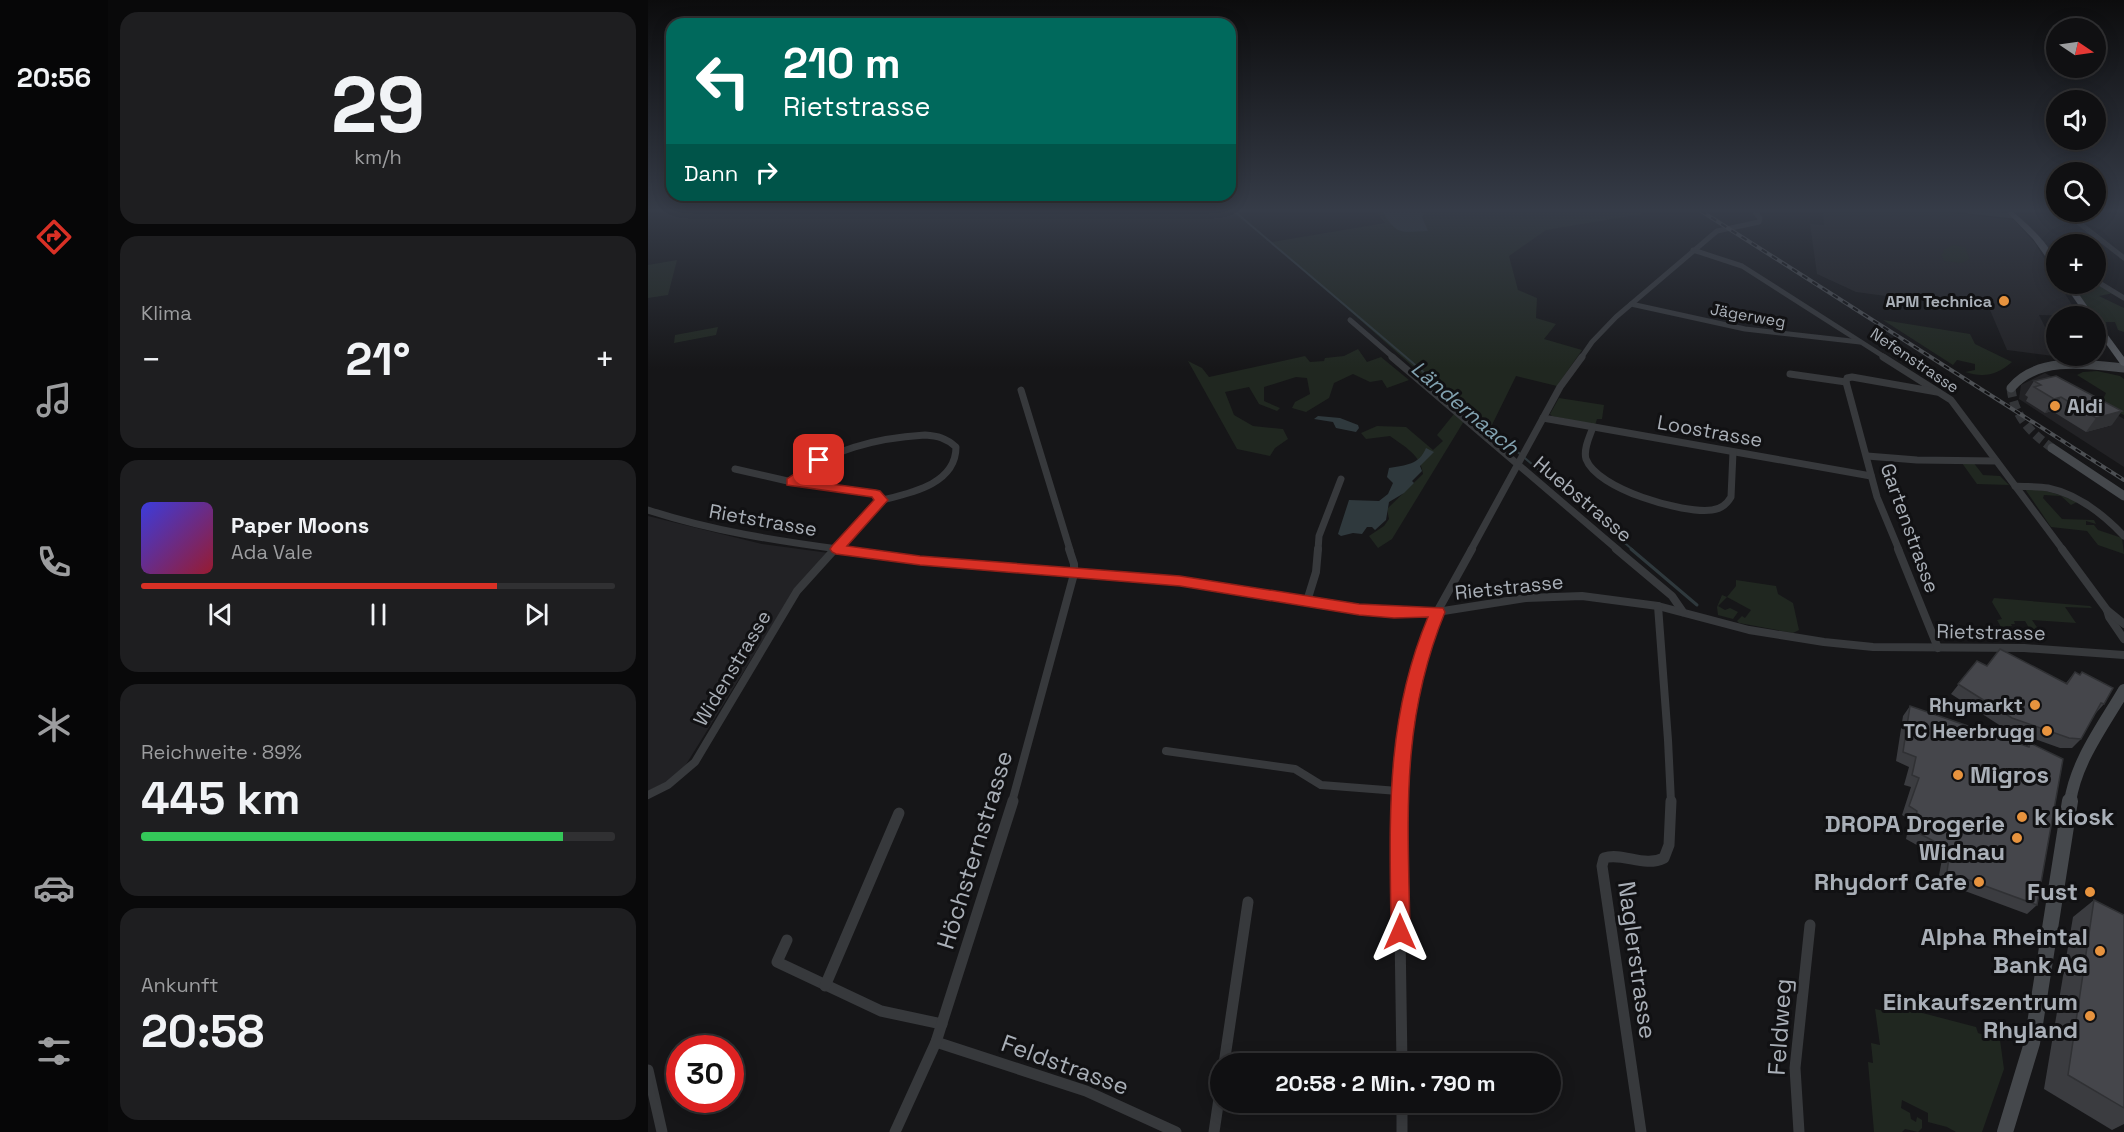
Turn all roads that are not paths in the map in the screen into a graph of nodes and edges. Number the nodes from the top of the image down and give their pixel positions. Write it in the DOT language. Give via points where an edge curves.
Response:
graph roads {
  1 [pos="1678,264"];
  2 [pos="1735,264"];
  3 [pos="2106,287"];
  4 [pos="2124,298"];
  5 [pos="1631,304"];
  6 [pos="1350,320"];
  7 [pos="2106,340"];
  8 [pos="1862,342"];
  9 [pos="2124,366"];
  10 [pos="1790,374"];
  11 [pos="1846,382"];
  12 [pos="2011,388"];
  13 [pos="1021,390"];
  14 [pos="1941,392"];
  15 [pos="1543,418"];
  16 [pos="1593,427"];
  17 [pos="2052,448"];
  18 [pos="1733,452"];
  19 [pos="1867,456"];
  20 [pos="1996,461"];
  21 [pos="1517,463"];
  22 [pos="735,469"];
  23 [pos="1871,476"];
  24 [pos="1341,479"];
  25 [pos="792,482"];
  26 [pos="2015,486"];
  27 [pos="2124,496"];
  28 [pos="882,500"];
  29 [pos="648,510"];
  30 [pos="2124,536"];
  31 [pos="836,549"];
  32 [pos="1074,574"];
  33 [pos="1307,601"];
  34 [pos="1658,606"];
  35 [pos="2108,610"];
  36 [pos="1437,612"];
  37 [pos="1683,612"];
  38 [pos="2124,624"];
  39 [pos="2124,639"];
  40 [pos="1938,648"];
  41 [pos="2124,655"];
  42 [pos="2124,690"];
  43 [pos="1167,751"];
  44 [pos="1398,791"];
  45 [pos="648,795"];
  46 [pos="899,813"];
  47 [pos="1248,902"];
  48 [pos="1810,925"];
  49 [pos="787,940"];
  50 [pos="825,986"];
  51 [pos="942,1024"];
  52 [pos="936,1042"];
  53 [pos="1226,1053"];
  54 [pos="1402,1053"];
  55 [pos="648,1070"];
  56 [pos="1217,1113"];
  57 [pos="1402,1113"];
  58 [pos="662,1132"];
  59 [pos="895,1132"];
  60 [pos="1176,1132"];
  61 [pos="1214,1132"];
  62 [pos="1402,1132"];
  63 [pos="1641,1132"];
  64 [pos="1799,1132"];
  65 [pos="2005,1132"];
  1 -- 5 [label="street"];
  2 -- 8 [label="street, Nefenstrasse"];
  3 -- 4 [label="street"];
  5 -- 8 [label="street, Jägerweg" via="1780,335"];
  5 -- 15 [label="street" via="1578,360"];
  6 -- 21 [label="street, Huebstrasse"];
  7 -- 9 [label="main road"];
  8 -- 14 [label="street, Nefenstrasse"];
  9 -- 12 [label="main road" via="2049,367 2020,377"];
  10 -- 11 [label="street"];
  11 -- 14 [label="street" via="1852,377"];
  11 -- 19 [label="street, Gartenstrasse"];
  13 -- 32 [label="street"];
  14 -- 20 [label="street, Nefenstrasse" via="1952,400"];
  15 -- 16 [label="street, Loostrasse"];
  15 -- 21 [label="street"];
  16 -- 18 [label="street, Loostrasse"];
  16 -- 18 [label="street" via="1585,456 1599,475 1636,495 1693,508 1710,511 1728,503"];
  17 -- 27 [label="main road"];
  18 -- 23 [label="street, Loostrasse"];
  19 -- 20 [label="street"];
  19 -- 23 [label="street, Gartenstrasse"];
  20 -- 26 [label="street, Nefenstrasse"];
  21 -- 36 [label="street"];
  21 -- 37 [label="street, Huebstrasse" via="1672,596"];
  22 -- 25 [label="street"];
  23 -- 40 [label="street, Gartenstrasse"];
  24 -- 33 [label="street" via="1319,536 1316,572"];
  25 -- 28 [label="street" via="876,494"];
  25 -- 28 [label="street" via="830,455 894,439 937,436 956,447 956,460 940,479"];
  26 -- 30 [label="street" via="2061,492 2093,509"];
  26 -- 35 [label="street, Nefenstrasse"];
  28 -- 31 [label="street, Widenstrasse"];
  29 -- 31 [label="street, Rietstrasse" via="716,531"];
  31 -- 32 [label="street, Rietstrasse" via="920,561"];
  31 -- 45 [label="street, Widenstrasse" via="797,591 695,762 668,785"];
  32 -- 33 [label="street, Rietstrasse" via="1180,581"];
  32 -- 51 [label="street, Höchsternstrasse" via="1021,775"];
  33 -- 36 [label="street, Rietstrasse" via="1394,613"];
  34 -- 36 [label="street, Rietstrasse" via="1609,598 1546,596"];
  34 -- 37 [label="street, Rietstrasse"];
  34 -- 63 [label="street, Naglerstrasse" via="1670,753 1670,849 1665,858 1654,862 1610,856 1604,858 1602,866"];
  35 -- 38 [label="street, Nefenstrasse"];
  35 -- 39 [label="street, Nefenstrasse"];
  36 -- 44 [label="street" via="1414,680"];
  37 -- 40 [label="street, Rietstrasse" via="1749,630 1824,642"];
  40 -- 41 [label="street, Rietstrasse" via="2024,648"];
  42 -- 65 [label="main road" via="2080,765 2072,787 2032,1043"];
  43 -- 44 [label="street" via="1295,769 1321,785"];
  44 -- 54 [label="street"];
  46 -- 50 [label="street"];
  47 -- 53 [label="street"];
  48 -- 64 [label="street, Feldweg" via="1795,1068"];
  49 -- 50 [label="street" via="777,962"];
  50 -- 51 [label="street" via="881,1011"];
  51 -- 52 [label="street, Höchsternstrasse"];
  52 -- 59 [label="street, Höchsternstrasse"];
  52 -- 60 [label="street, Feldstrasse" via="1086,1091"];
  55 -- 58 [label="street"];
  56 -- 61 [label="street"];
  57 -- 62 [label="street"];
}
